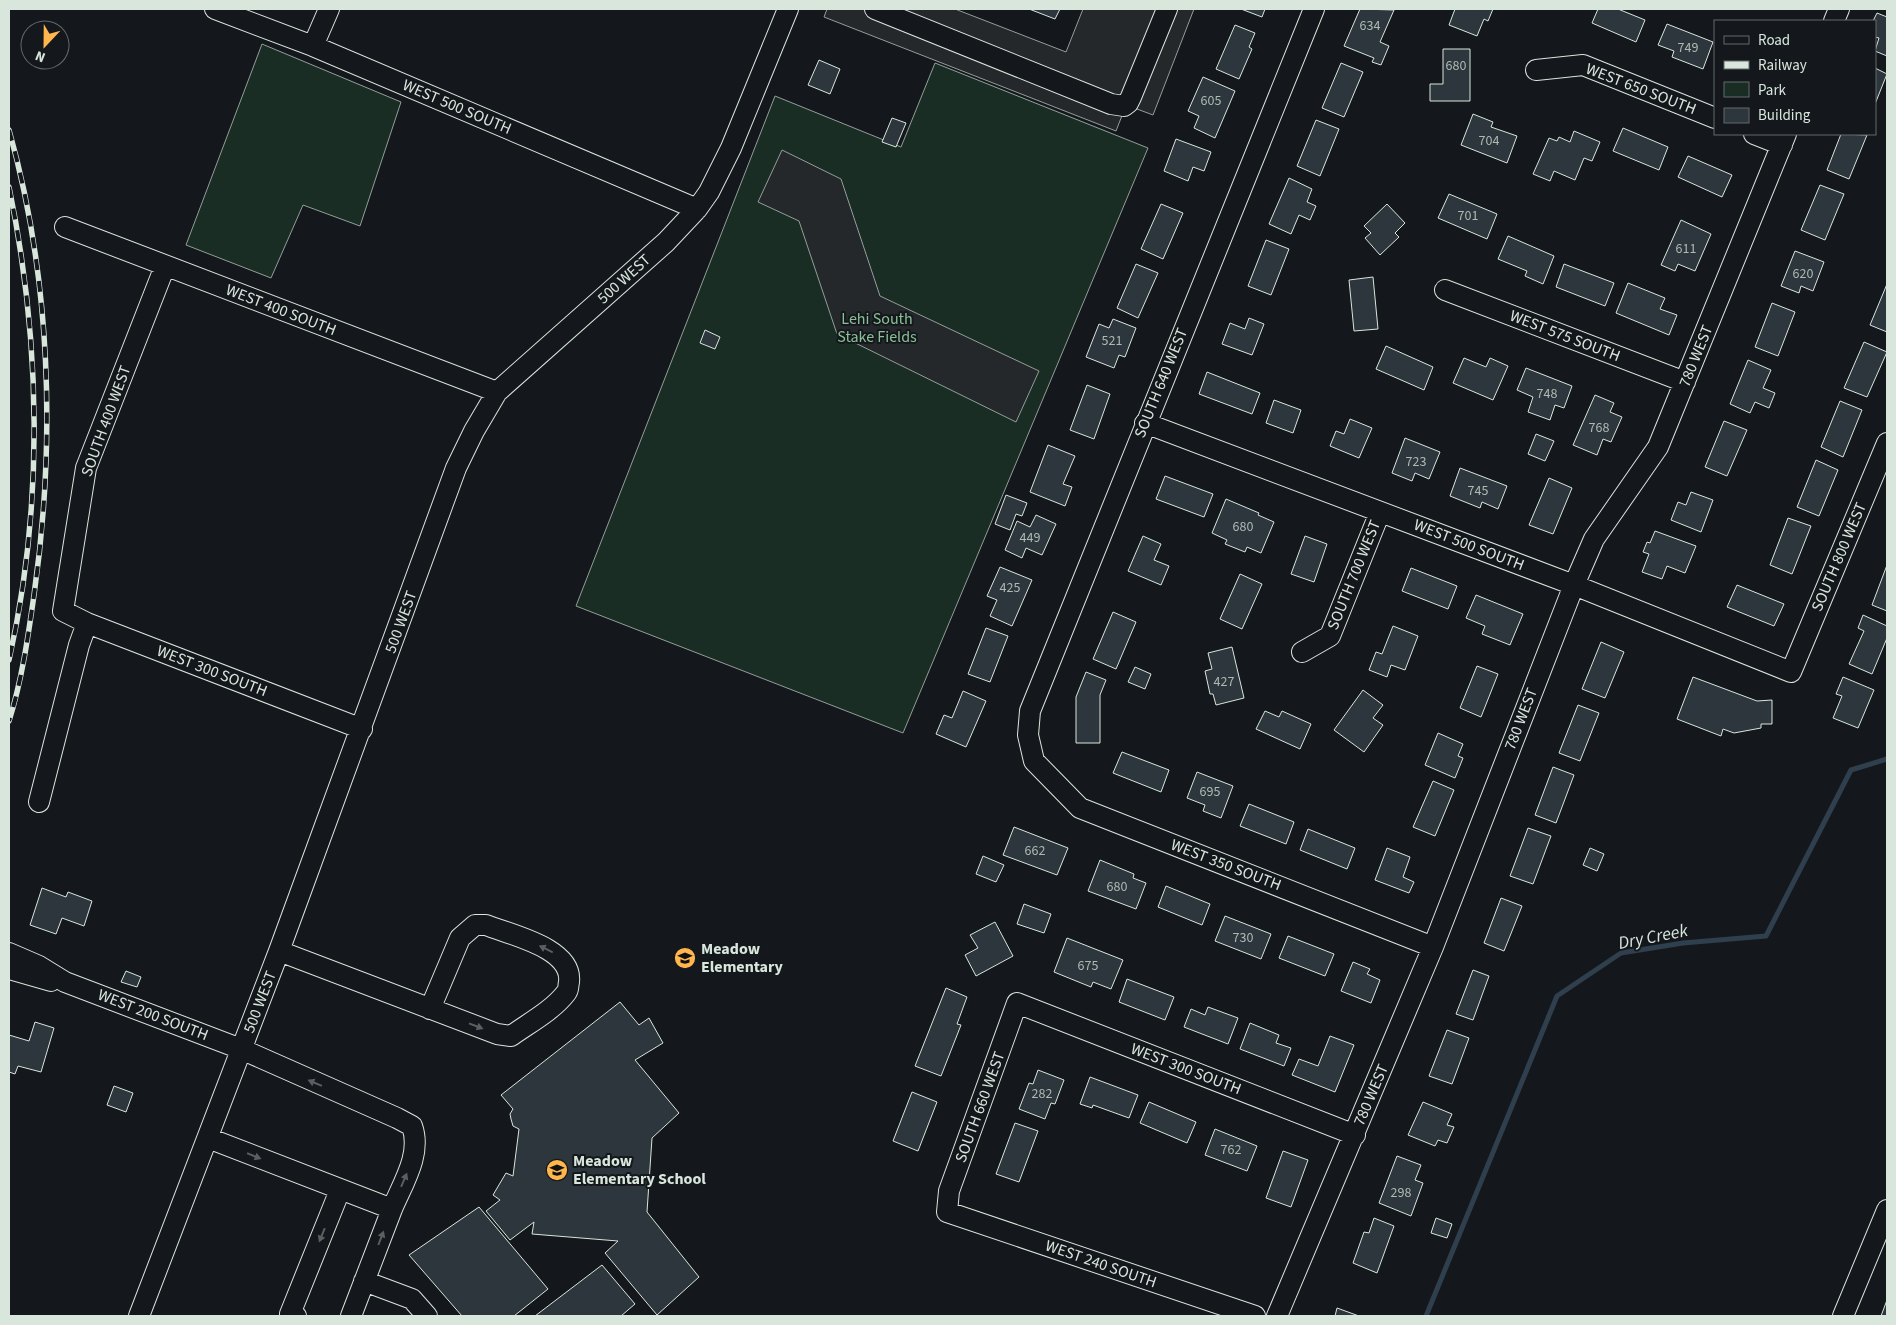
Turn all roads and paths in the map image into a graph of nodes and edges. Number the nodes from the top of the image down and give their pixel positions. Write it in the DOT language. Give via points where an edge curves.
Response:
graph roads {
  1 [pos="216,9"];
  2 [pos="329,9"];
  3 [pos="788,9"];
  4 [pos="876,9"];
  5 [pos="1167,9"];
  6 [pos="1314,9"];
  7 [pos="313,46"];
  8 [pos="1536,70"];
  9 [pos="1714,118"];
  10 [pos="1760,135"];
  11 [pos="1784,139"];
  12 [pos="697,209"];
  13 [pos="65,228"];
  14 [pos="165,266"];
  15 [pos="1445,290"];
  16 [pos="1685,382"];
  17 [pos="497,392"];
  18 [pos="1145,422"];
  19 [pos="1887,443"];
  20 [pos="1380,512"];
  21 [pos="1574,585"];
  22 [pos="64,611"];
  23 [pos="87,623"];
  24 [pos="1302,652"];
  25 [pos="1791,672"];
  26 [pos="362,729"];
  27 [pos="1034,761"];
  28 [pos="39,802"];
  29 [pos="1433,946"];
  30 [pos="280,951"];
  31 [pos="9,954"];
  32 [pos="9,970"];
  33 [pos="65,982"];
  34 [pos="1017,1004"];
  35 [pos="430,1008"];
  36 [pos="241,1048"];
  37 [pos="1355,1135"];
  38 [pos="208,1138"];
  39 [pos="340,1190"];
  40 [pos="392,1209"];
  41 [pos="1887,1210"];
  42 [pos="946,1212"];
  43 [pos="1882,1239"];
  44 [pos="364,1281"];
  45 [pos="139,1316"];
  46 [pos="296,1316"];
  47 [pos="351,1316"];
  48 [pos="427,1316"];
  49 [pos="1255,1316"];
  50 [pos="1277,1316"];
  51 [pos="1843,1316"];
  1 -- 7 [label="street, WEST 500 SOUTH"];
  2 -- 7 [label="street"];
  3 -- 12 [label="street, 500 WEST" via="731,148"];
  4 -- 5 [label="street" via="1111,104 1124,106 1132,97"];
  6 -- 18 [label="street, SOUTH 640 WEST"];
  7 -- 12 [label="street, WEST 500 SOUTH"];
  8 -- 9 [label="street, WEST 650 SOUTH" via="1582,65"];
  10 -- 11 [label="street"];
  11 -- 16 [label="street, 780 WEST"];
  12 -- 17 [label="street, 500 WEST" via="666,242"];
  13 -- 14 [label="street, WEST 400 SOUTH"];
  14 -- 17 [label="street, WEST 400 SOUTH"];
  14 -- 22 [label="street, SOUTH 400 WEST" via="86,468"];
  15 -- 16 [label="street, WEST 575 SOUTH"];
  16 -- 21 [label="street, 780 WEST" via="1658,447 1594,539"];
  17 -- 26 [label="street, 500 WEST" via="456,468"];
  18 -- 20 [label="street, WEST 500 SOUTH"];
  18 -- 27 [label="street, SOUTH 640 WEST" via="1030,711 1028,734"];
  19 -- 25 [label="street, SOUTH 800 WEST"];
  20 -- 21 [label="street, WEST 500 SOUTH"];
  20 -- 24 [label="street, SOUTH 700 WEST" via="1330,636"];
  21 -- 25 [label="street, WEST 500 SOUTH"];
  21 -- 29 [label="street, 780 WEST"];
  22 -- 23 [label="street, WEST 300 SOUTH"];
  23 -- 26 [label="street, WEST 300 SOUTH"];
  23 -- 28 [label="street"];
  26 -- 30 [label="street, 500 WEST"];
  27 -- 29 [label="street, WEST 350 SOUTH" via="1080,808"];
  29 -- 37 [label="street, 780 WEST"];
  30 -- 35 [label="street"];
  30 -- 36 [label="street, 500 WEST"];
  31 -- 33 [label="street, WEST 200 SOUTH" via="39,966"];
  32 -- 33 [label="street, WEST 200 SOUTH"];
  33 -- 36 [label="street, WEST 200 SOUTH"];
  34 -- 37 [label="street, WEST 300 SOUTH"];
  34 -- 42 [label="street, SOUTH 660 WEST" via="950,1191"];
  35 -- 35 [label="street, one-way" via="497,1034 511,1036 568,992 570,976 563,960 549,950 486,926 475,925 460,938"];
  36 -- 38 [label="street, 500 WEST"];
  40 -- 36 [label="street, WEST 200 SOUTH, one-way" via="416,1152 417,1138 412,1126"];
  37 -- 50 [label="street, 780 WEST"];
  38 -- 39 [label="street, one-way"];
  38 -- 45 [label="street, 500 WEST"];
  39 -- 40 [label="street"];
  39 -- 46 [label="street, one-way" via="290,1314"];
  44 -- 40 [label="street, one-way"];
  41 -- 43 [label="street"];
  42 -- 49 [label="street, WEST 240 SOUTH"];
  43 -- 51 [label="street"];
  44 -- 47 [label="street"];
  44 -- 48 [label="street" via="412,1299"];
}
